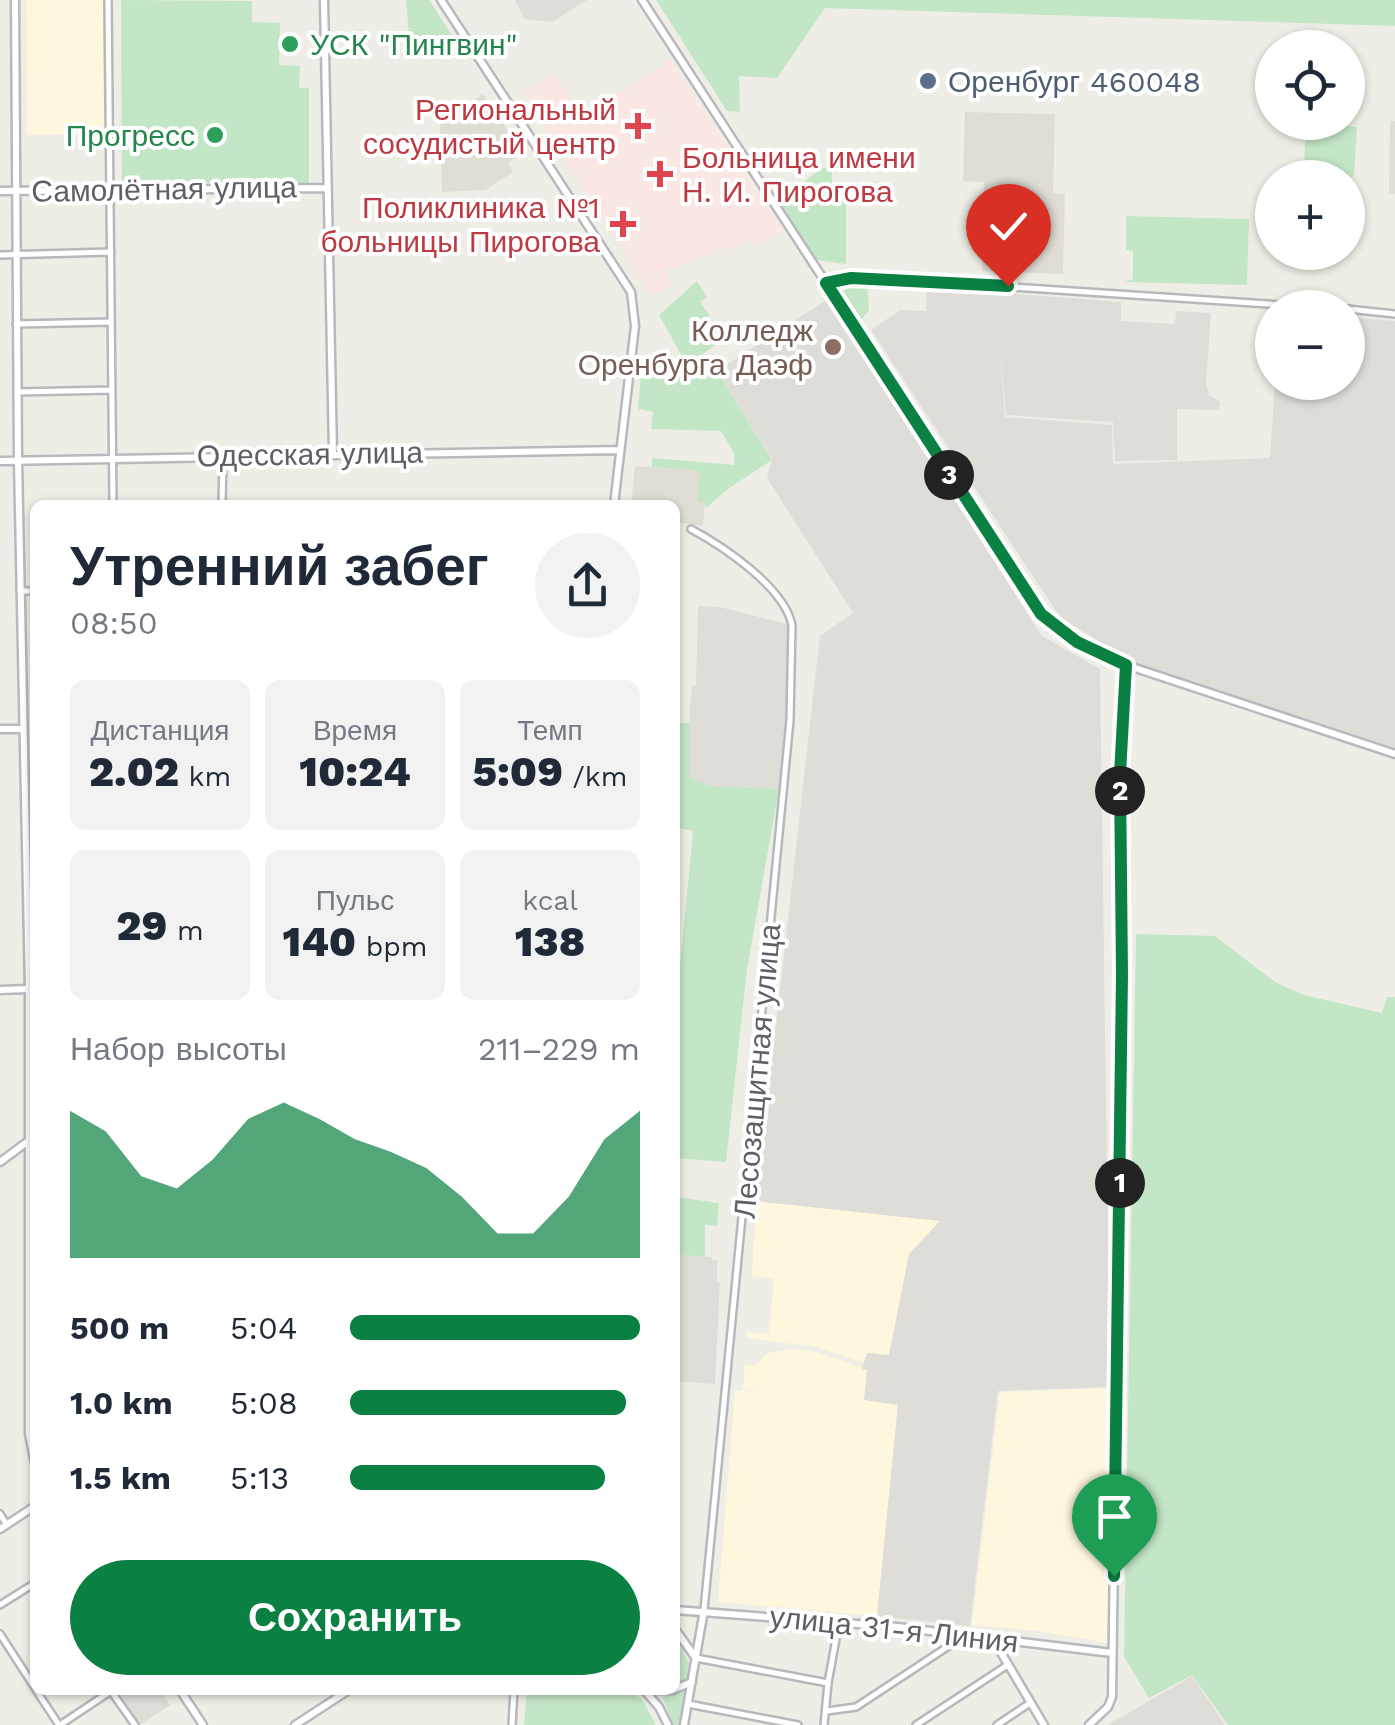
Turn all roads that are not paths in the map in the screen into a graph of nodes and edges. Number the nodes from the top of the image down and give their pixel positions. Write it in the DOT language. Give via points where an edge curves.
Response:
graph roads {
  1 [pos="15,0"];
  2 [pos="108,0"];
  3 [pos="324,0"];
  4 [pos="441,0"];
  5 [pos="642,0"];
  6 [pos="328,188"];
  7 [pos="110,190"];
  8 [pos="0,191"];
  9 [pos="15,191"];
  10 [pos="111,252"];
  11 [pos="16,255"];
  12 [pos="0,256"];
  13 [pos="826,283"];
  14 [pos="1255,303"];
  15 [pos="1365,311"];
  16 [pos="1395,314"];
  17 [pos="111,322"];
  18 [pos="16,324"];
  19 [pos="112,390"];
  20 [pos="17,392"];
  21 [pos="620,450"];
  22 [pos="333,454"];
  23 [pos="223,456"];
  24 [pos="112,458"];
  25 [pos="0,461"];
  26 [pos="18,461"];
  27 [pos="114,500"];
  28 [pos="222,500"];
  29 [pos="615,500"];
  30 [pos="691,529"];
  31 [pos="20,591"];
  32 [pos="30,591"];
  33 [pos="1126,665"];
  34 [pos="0,729"];
  35 [pos="23,729"];
  36 [pos="30,729"];
  37 [pos="1395,754"];
  38 [pos="30,930"];
  39 [pos="30,987"];
  40 [pos="0,990"];
  41 [pos="30,1134"];
  42 [pos="27,1142"];
  43 [pos="27,1159"];
  44 [pos="2,1160"];
  45 [pos="30,1184"];
  46 [pos="30,1509"];
  47 [pos="0,1514"];
  48 [pos="4,1527"];
  49 [pos="30,1586"];
  50 [pos="0,1605"];
  51 [pos="680,1610"];
  52 [pos="704,1610"];
  53 [pos="838,1622"];
  54 [pos="0,1634"];
  55 [pos="966,1634"];
  56 [pos="680,1636"];
  57 [pos="993,1638"];
  58 [pos="1112,1653"];
  59 [pos="696,1658"];
  60 [pos="1006,1666"];
  61 [pos="30,1680"];
  62 [pos="692,1682"];
  63 [pos="828,1683"];
  64 [pos="680,1687"];
  65 [pos="40,1695"];
  66 [pos="104,1695"];
  67 [pos="114,1695"];
  68 [pos="183,1695"];
  69 [pos="341,1695"];
  70 [pos="514,1695"];
  71 [pos="649,1695"];
  72 [pos="1030,1703"];
  73 [pos="688,1704"];
  74 [pos="828,1711"];
  75 [pos="60,1725"];
  76 [pos="135,1725"];
  77 [pos="202,1725"];
  78 [pos="295,1725"];
  79 [pos="512,1725"];
  80 [pos="668,1725"];
  81 [pos="684,1725"];
  82 [pos="798,1725"];
  83 [pos="824,1725"];
  84 [pos="916,1725"];
  85 [pos="997,1725"];
  86 [pos="1044,1725"];
  87 [pos="1090,1725"];
  1 -- 9 [label="main road"];
  2 -- 7 [label="street"];
  3 -- 6 [label="main road"];
  4 -- 21 [label="main road" via="628,284 635,326"];
  5 -- 13 [label="main road"];
  6 -- 7 [label="main road, Самолётная улица"];
  6 -- 22 [label="main road"];
  7 -- 9 [label="main road, Самолётная улица"];
  7 -- 10 [label="street"];
  8 -- 9 [label="main road, Самолётная улица"];
  9 -- 11 [label="main road"];
  10 -- 11 [label="street"];
  10 -- 17 [label="street"];
  11 -- 12 [label="street"];
  11 -- 18 [label="main road"];
  13 -- 14 [label="street" via="878,278"];
  13 -- 33 [label="main road" via="1041,614 1077,642"];
  15 -- 16 [label="street"];
  17 -- 18 [label="street"];
  17 -- 19 [label="street"];
  18 -- 20 [label="main road"];
  19 -- 20 [label="street"];
  19 -- 24 [label="street"];
  20 -- 26 [label="main road"];
  21 -- 22 [label="main road, Одесская улица"];
  21 -- 29 [label="main road"];
  22 -- 23 [label="main road, Одесская улица"];
  23 -- 24 [label="main road, Одесская улица"];
  23 -- 28 [label="street"];
  24 -- 26 [label="main road, Одесская улица"];
  24 -- 27 [label="street"];
  25 -- 26 [label="main road, Одесская улица"];
  26 -- 31 [label="main road"];
  30 -- 52 [label="street, Лесозащитная улица" via="754,573 792,625 789,737"];
  31 -- 32 [label="street"];
  31 -- 35 [label="main road"];
  33 -- 37 [label="main road"];
  33 -- 58 [label="main road"];
  34 -- 35 [label="main road"];
  35 -- 36 [label="street"];
  35 -- 38 [label="main road"];
  39 -- 40 [label="main road"];
  41 -- 42 [label="main road"];
  42 -- 43 [label="main road"];
  42 -- 44 [label="main road"];
  43 -- 44 [label="main road"];
  43 -- 45 [label="main road"];
  46 -- 48 [label="main road"];
  47 -- 48 [label="street"];
  49 -- 50 [label="street"];
  51 -- 52 [label="main road, улица 31-я Линия"];
  52 -- 53 [label="main road, улица 31-я Линия"];
  52 -- 59 [label="main road, Лесозащитная улица"];
  53 -- 55 [label="main road, улица 31-я Линия"];
  53 -- 63 [label="street"];
  54 -- 61 [label="street"];
  55 -- 57 [label="main road, улица 31-я Линия"];
  55 -- 74 [label="street" via="856,1707"];
  56 -- 59 [label="main road"];
  57 -- 58 [label="main road, улица 31-я Линия"];
  57 -- 60 [label="main road"];
  58 -- 87 [label="main road" via="1112,1697"];
  59 -- 62 [label="main road, Лесозащитная улица"];
  59 -- 63 [label="street"];
  60 -- 72 [label="main road"];
  60 -- 84 [label="street"];
  62 -- 64 [label="main road"];
  62 -- 73 [label="main road"];
  63 -- 74 [label="street"];
  65 -- 75 [label="street"];
  66 -- 75 [label="street"];
  67 -- 76 [label="street"];
  68 -- 77 [label="main road"];
  69 -- 78 [label="main road"];
  70 -- 79 [label="street"];
  71 -- 80 [label="main road"];
  72 -- 85 [label="street"];
  72 -- 86 [label="main road"];
  73 -- 81 [label="main road"];
  73 -- 82 [label="street"];
  74 -- 83 [label="street"];
}
